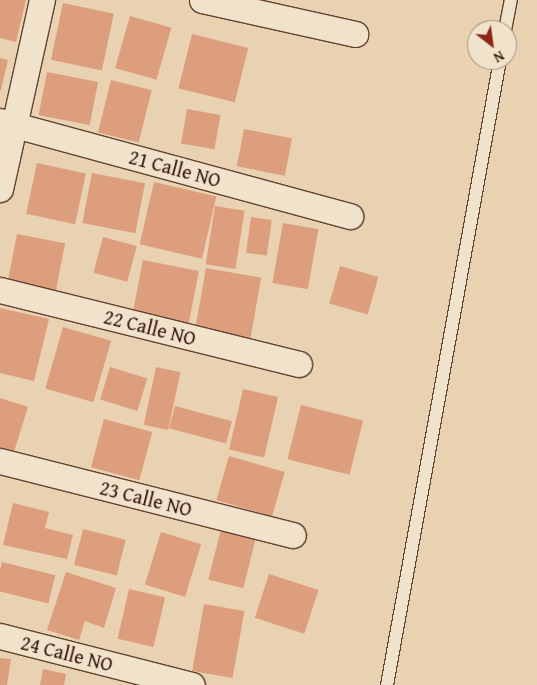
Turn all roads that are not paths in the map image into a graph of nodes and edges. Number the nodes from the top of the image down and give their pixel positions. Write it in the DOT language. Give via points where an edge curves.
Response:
graph roads {
  1 [pos="42,0"];
  2 [pos="202,0"];
  3 [pos="510,0"];
  4 [pos="507,20"];
  5 [pos="354,34"];
  6 [pos="498,70"];
  7 [pos="7,123"];
  8 [pos="0,189"];
  9 [pos="350,216"];
  10 [pos="0,290"];
  11 [pos="299,364"];
  12 [pos="0,461"];
  13 [pos="293,535"];
  14 [pos="0,636"];
  15 [pos="192,685"];
  16 [pos="387,685"];
  1 -- 7 [label="street"];
  2 -- 5 [label="street"];
  3 -- 4 [label="lane"];
  6 -- 16 [label="lane"];
  7 -- 8 [label="street"];
  7 -- 9 [label="street, 21 Calle NO"];
  10 -- 11 [label="street, 22 Calle NO"];
  12 -- 13 [label="street, 23 Calle NO"];
  14 -- 15 [label="street, 24 Calle NO"];
}
